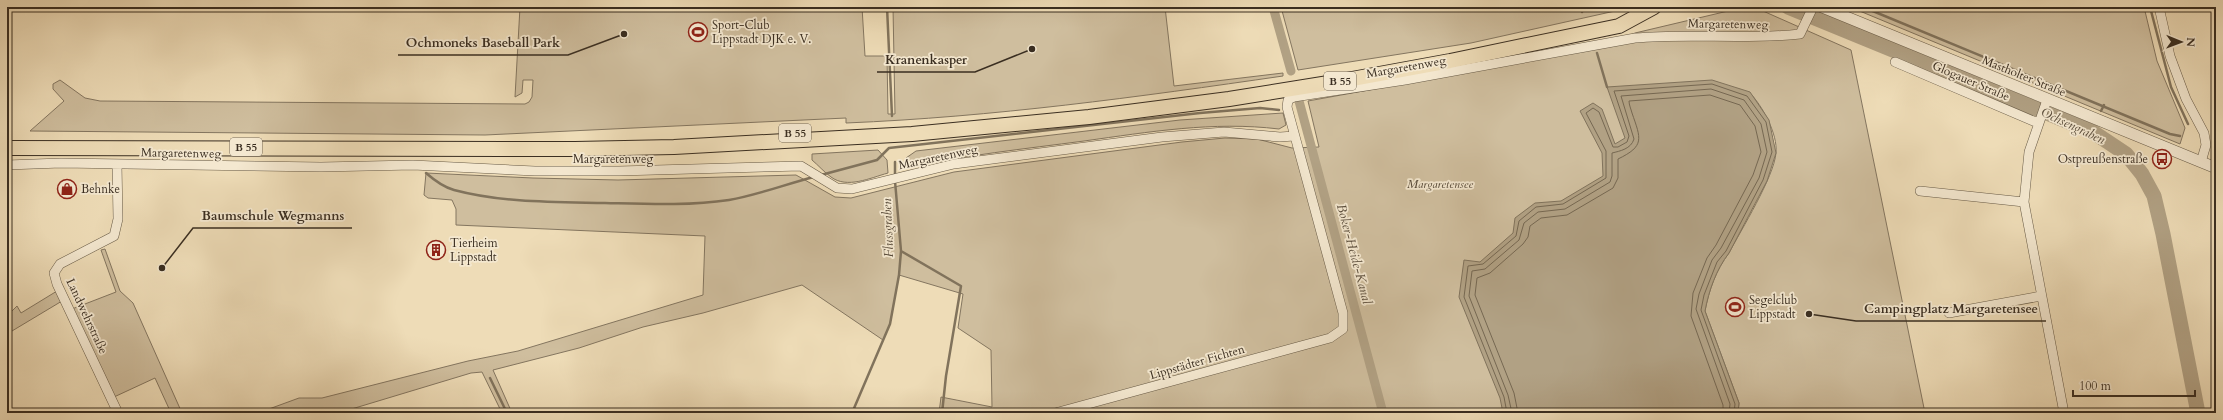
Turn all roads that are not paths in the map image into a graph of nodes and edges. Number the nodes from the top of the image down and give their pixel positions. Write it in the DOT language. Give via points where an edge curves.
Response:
graph roads {
  1 [pos="1641,7"];
  2 [pos="1654,7"];
  3 [pos="1816,7"];
  4 [pos="2159,7"];
  5 [pos="1895,62"];
  6 [pos="2046,102"];
  7 [pos="2038,121"];
  8 [pos="1294,136"];
  9 [pos="7,139"];
  10 [pos="7,148"];
  11 [pos="2201,162"];
  12 [pos="117,164"];
  13 [pos="7,165"];
  14 [pos="2216,168"];
  15 [pos="1920,191"];
  16 [pos="2024,202"];
  17 [pos="2041,296"];
  18 [pos="1949,313"];
  19 [pos="118,413"];
  20 [pos="1055,413"];
  21 [pos="2064,413"];
  1 -- 9 [label="main road, B 55" via="1618,17 1472,49 1340,73 1088,109 911,126 673,139"];
  2 -- 10 [label="main road, B 55" via="1619,26 1341,81 1096,116 912,134 793,142 605,148"];
  3 -- 6 [label="street, Mastholter Straße"];
  3 -- 8 [label="street, Margaretenweg" via="1800,34 1770,37 1669,35 1635,38 1294,97 1288,100 1287,107"];
  4 -- 11 [label="street" via="2170,56 2186,99 2204,133 2206,144"];
  5 -- 7 [label="street, Glogauer Straße"];
  6 -- 7 [label="street"];
  6 -- 11 [label="street, Mastholter Straße"];
  7 -- 16 [label="street" via="2029,152"];
  8 -- 12 [label="street, Margaretenweg" via="1224,132 1162,136 954,164 852,189 837,188 801,166 535,171 413,165 321,167"];
  8 -- 20 [label="street, Lippstädter Fichten" via="1343,313 1343,329 1330,338"];
  11 -- 14 [label="street, Mastholter Straße"];
  12 -- 13 [label="street, Margaretenweg"];
  12 -- 19 [label="street, Landwehrstraße" via="118,219 114,236 60,264 54,273"];
  15 -- 16 [label="street"];
  16 -- 17 [label="street"];
  17 -- 18 [label="street"];
  17 -- 21 [label="street"];
}
